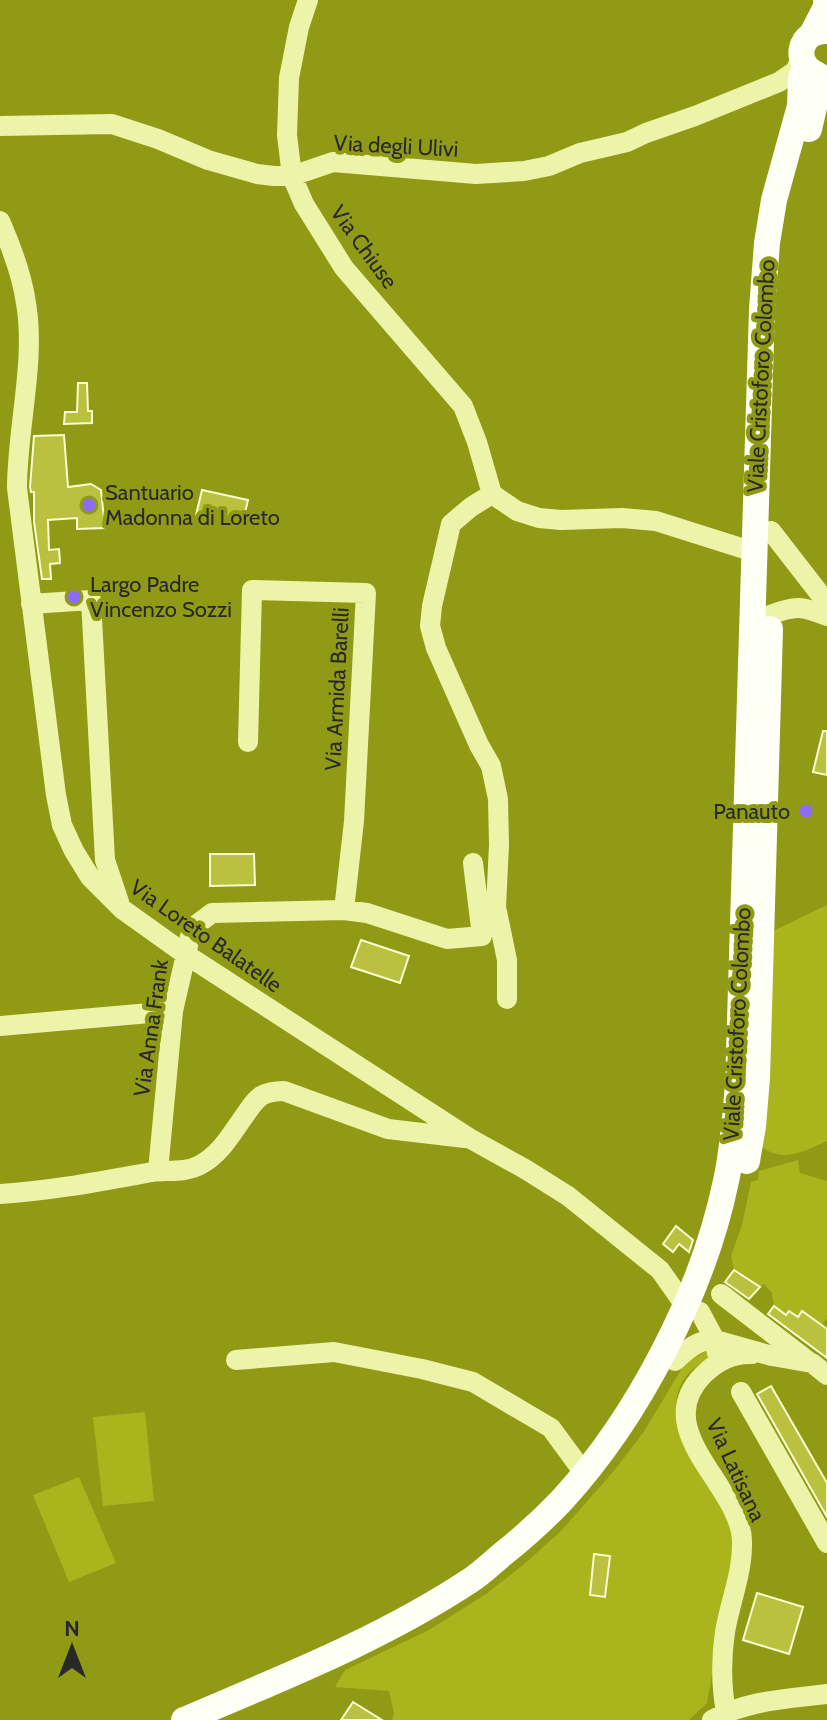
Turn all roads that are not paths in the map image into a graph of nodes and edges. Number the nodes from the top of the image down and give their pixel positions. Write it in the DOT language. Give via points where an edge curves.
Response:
graph roads {
  1 [pos="308,0"];
  2 [pos="826,0"];
  3 [pos="807,65"];
  4 [pos="0,126"];
  5 [pos="292,176"];
  6 [pos="1,219"];
  7 [pos="8,489"];
  8 [pos="492,494"];
  9 [pos="771,531"];
  10 [pos="754,552"];
  11 [pos="827,603"];
  12 [pos="31,604"];
  13 [pos="770,615"];
  14 [pos="827,616"];
  15 [pos="248,742"];
  16 [pos="473,863"];
  17 [pos="122,909"];
  18 [pos="344,910"];
  19 [pos="491,937"];
  20 [pos="185,954"];
  21 [pos="507,999"];
  22 [pos="173,1011"];
  23 [pos="0,1026"];
  24 [pos="469,1138"];
  25 [pos="158,1171"];
  26 [pos="0,1194"];
  27 [pos="721,1294"];
  28 [pos="693,1310"];
  29 [pos="715,1340"];
  30 [pos="772,1356"];
  31 [pos="236,1360"];
  32 [pos="675,1361"];
  33 [pos="718,1364"];
  34 [pos="819,1369"];
  35 [pos="741,1392"];
  36 [pos="584,1473"];
  37 [pos="827,1543"];
  38 [pos="827,1694"];
  39 [pos="719,1716"];
  40 [pos="184,1720"];
  41 [pos="207,1720"];
  1 -- 5 [label="street, Via Chiuse" via="289,78"];
  2 -- 3 [label="main road, Viale Cristoforo Colombo"];
  3 -- 5 [label="street, Via degli Ulivi" via="695,116 549,166 476,174 333,162"];
  3 -- 9 [label="main road, Viale Cristoforo Colombo" via="815,103 785,236"];
  3 -- 10 [label="main road, Viale Cristoforo Colombo" via="767,243"];
  4 -- 5 [label="street, Via degli Ulivi" via="112,124 233,168"];
  5 -- 8 [label="street, Via Chiuse" via="344,268 463,406"];
  6 -- 7 [label="street, Via Loreto Balatelle" via="27,304 28,327 17,460"];
  7 -- 12 [label="street, Via Loreto Balatelle"];
  8 -- 10 [label="street" via="539,518 656,521"];
  8 -- 19 [label="street" via="451,524 430,626 491,766 498,799"];
  9 -- 11 [label="street"];
  9 -- 13 [label="main road, Viale Cristoforo Colombo"];
  10 -- 28 [label="main road, Viale Cristoforo Colombo" via="736,1116"];
  12 -- 17 [label="street, Via Loreto Balatelle" via="62,825 90,877"];
  12 -- 17 [label="street" via="91,600 105,860"];
  13 -- 14 [label="street" via="806,608"];
  13 -- 28 [label="main road, Viale Cristoforo Colombo" via="753,1126 732,1228"];
  15 -- 18 [label="street, Via Armida Barelli" via="252,590 366,593"];
  16 -- 19 [label="street"];
  17 -- 20 [label="street, Via Loreto Balatelle"];
  18 -- 19 [label="street, Via Anna Frank" via="447,939"];
  18 -- 20 [label="street, Via Anna Frank" via="212,913 192,928"];
  19 -- 21 [label="street" via="507,960"];
  20 -- 22 [label="street, Via Anna Frank"];
  20 -- 24 [label="street, Via Loreto Balatelle"];
  22 -- 23 [label="street"];
  22 -- 25 [label="street, Via Anna Frank"];
  24 -- 25 [label="street" via="388,1129 273,1091 253,1103 227,1142 199,1166"];
  24 -- 28 [label="street, Via Loreto Balatelle" via="568,1196 614,1231 660,1270"];
  25 -- 26 [label="street"];
  27 -- 34 [label="street"];
  28 -- 29 [label="street, Via Loreto Balatelle"];
  28 -- 32 [label="main road, Viale Cristoforo Colombo"];
  28 -- 36 [label="main road, Viale Cristoforo Colombo"];
  29 -- 30 [label="street"];
  29 -- 32 [label="street" via="699,1342"];
  29 -- 33 [label="street"];
  30 -- 33 [label="street" via="733,1355"];
  30 -- 34 [label="street"];
  31 -- 36 [label="street" via="334,1352 473,1382 551,1428"];
  32 -- 41 [label="main road, Viale Cristoforo Colombo" via="573,1506 485,1584 404,1633"];
  33 -- 39 [label="street, Via Latisana" via="695,1383 686,1411 695,1447 725,1494 742,1538 725,1631"];
  35 -- 37 [label="street"];
  36 -- 40 [label="main road, Viale Cristoforo Colombo" via="521,1539 433,1604"];
  38 -- 39 [label="street" via="756,1702"];
}
